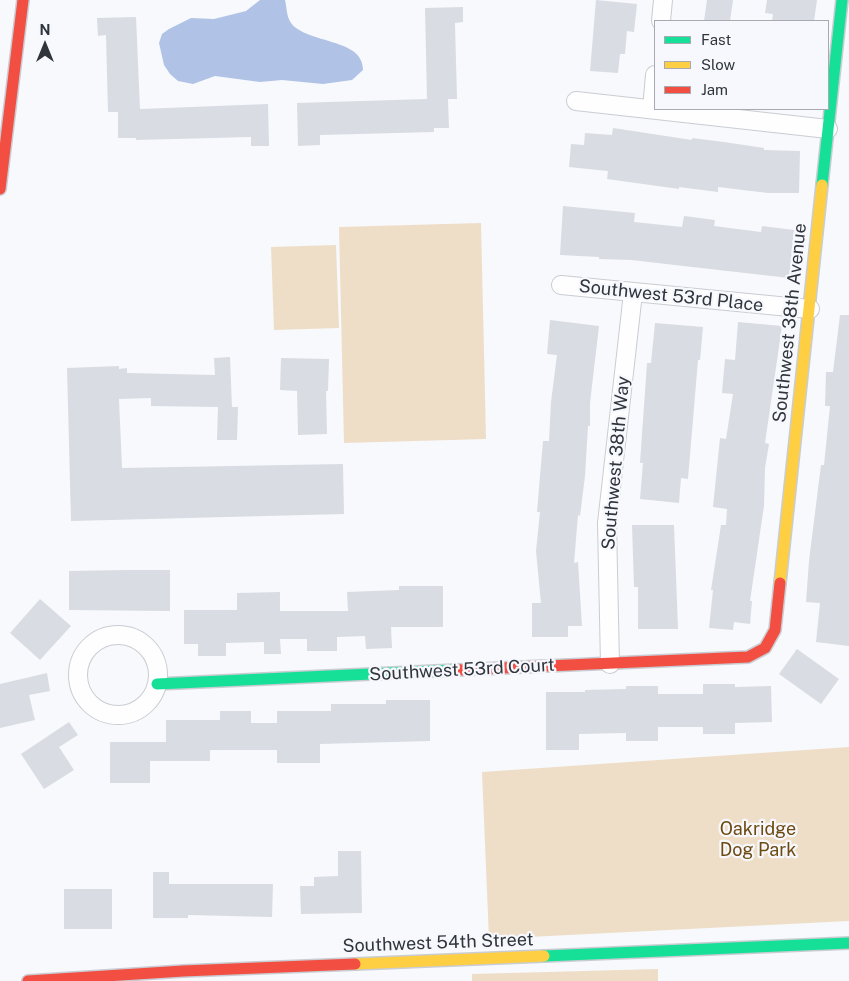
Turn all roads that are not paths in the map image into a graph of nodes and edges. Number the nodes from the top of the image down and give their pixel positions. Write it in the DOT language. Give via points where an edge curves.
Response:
graph roads {
  1 [pos="23,0"];
  2 [pos="663,0"];
  3 [pos="842,0"];
  4 [pos="661,20"];
  5 [pos="7,65"];
  6 [pos="654,86"];
  7 [pos="576,101"];
  8 [pos="652,109"];
  9 [pos="660,110"];
  10 [pos="828,130"];
  11 [pos="0,189"];
  12 [pos="561,285"];
  13 [pos="632,292"];
  14 [pos="810,310"];
  15 [pos="765,648"];
  16 [pos="610,664"];
  17 [pos="157,684"];
  18 [pos="849,943"];
  19 [pos="183,976"];
  20 [pos="28,981"];
  1 -- 5 [label="street"];
  2 -- 4 [label="street"];
  3 -- 10 [label="street, Southwest 38th Avenue"];
  5 -- 11 [label="street"];
  6 -- 8 [label="street"];
  7 -- 8 [label="street"];
  9 -- 10 [label="street"];
  10 -- 14 [label="street, Southwest 38th Avenue"];
  12 -- 13 [label="street, Southwest 53rd Place"];
  13 -- 14 [label="street, Southwest 53rd Place"];
  13 -- 16 [label="street, Southwest 38th Way" via="607,523"];
  14 -- 15 [label="street, Southwest 38th Avenue" via="775,630"];
  15 -- 16 [label="street, Southwest 53rd Court" via="748,657"];
  16 -- 17 [label="street, Southwest 53rd Court"];
  17 -- 17 [label="street" via="158,672 152,654 139,641 128,636 116,635 92,644 80,665 79,679 83,692 102,711 130,713 152,697"];
  18 -- 19 [label="street, Southwest 54th Street"];
  19 -- 20 [label="street, Southwest 54th Street"];
}
